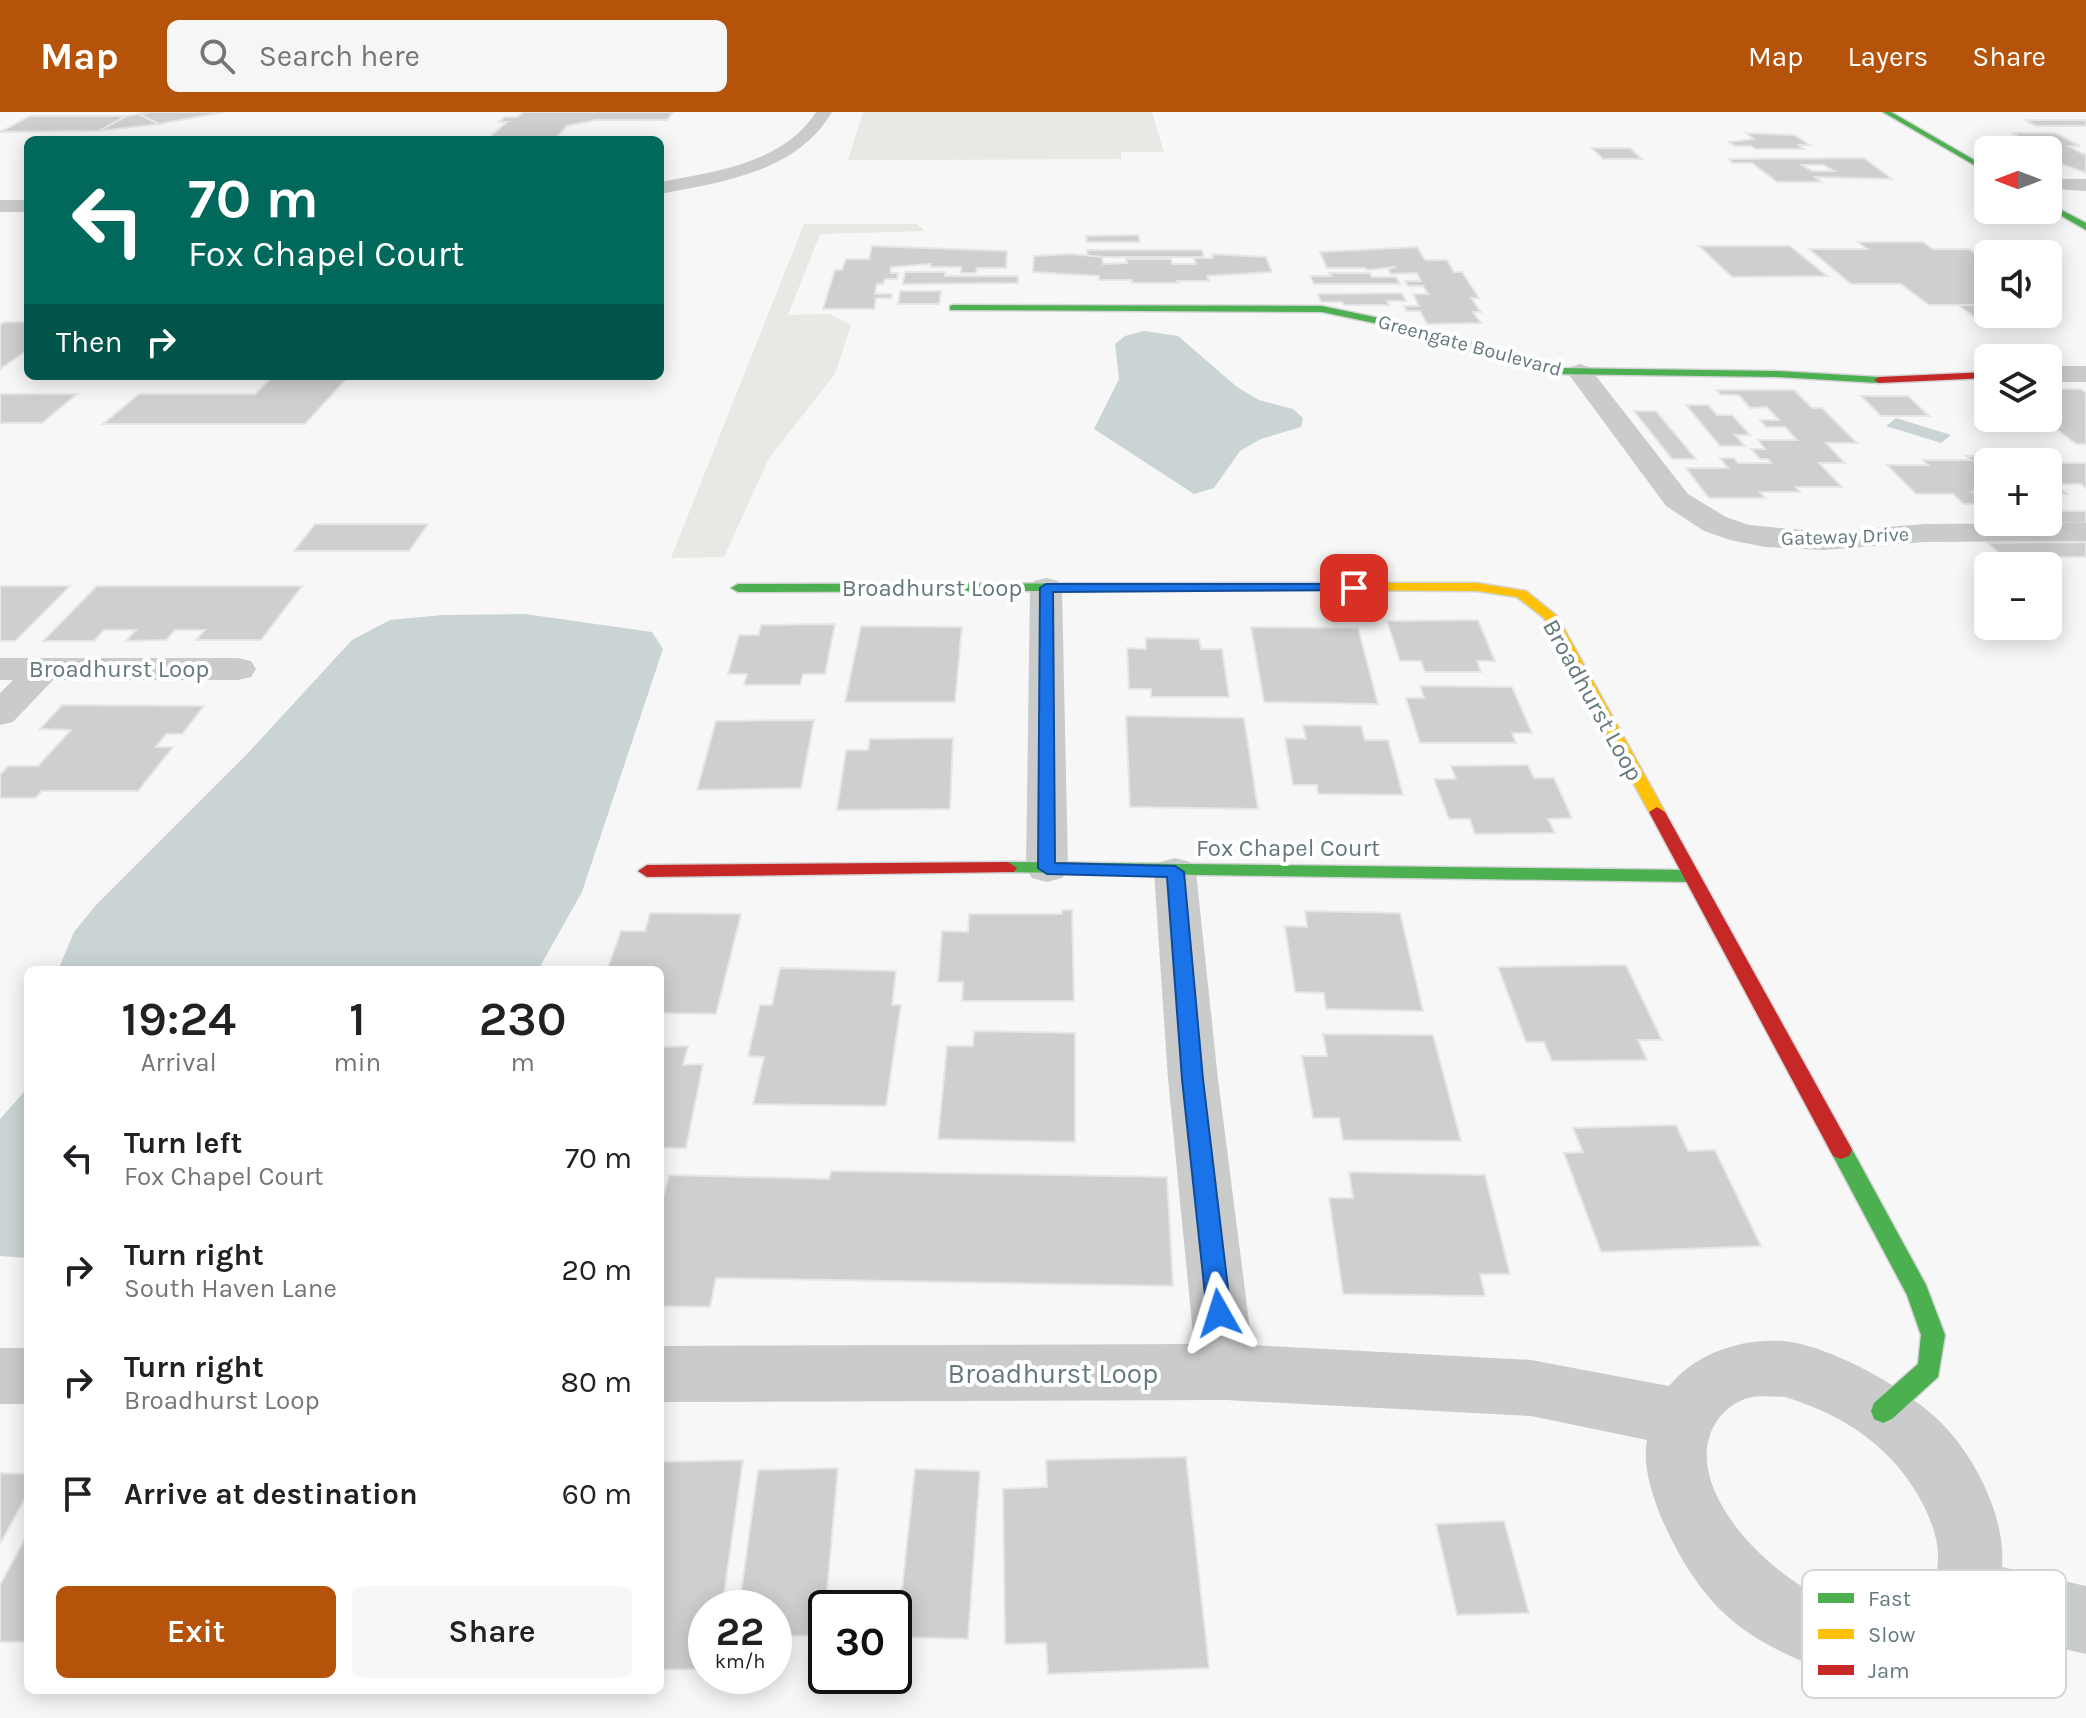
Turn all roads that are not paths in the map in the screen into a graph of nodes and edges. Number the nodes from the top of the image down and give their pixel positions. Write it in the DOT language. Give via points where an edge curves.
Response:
graph roads {
  1 [pos="824,112"];
  2 [pos="1886,112"];
  3 [pos="1974,163"];
  4 [pos="2062,184"];
  5 [pos="664,187"];
  6 [pos="2086,194"];
  7 [pos="0,206"];
  8 [pos="24,206"];
  9 [pos="2062,213"];
  10 [pos="2086,227"];
  11 [pos="953,308"];
  12 [pos="1580,372"];
  13 [pos="2062,374"];
  14 [pos="2086,374"];
  15 [pos="1974,376"];
  16 [pos="2086,532"];
  17 [pos="738,588"];
  18 [pos="1046,588"];
  19 [pos="0,669"];
  20 [pos="43,669"];
  21 [pos="238,669"];
  22 [pos="0,714"];
  23 [pos="1047,868"];
  24 [pos="647,871"];
  25 [pos="1175,872"];
  26 [pos="1689,876"];
  27 [pos="1226,1372"];
  28 [pos="664,1374"];
  29 [pos="0,1376"];
  30 [pos="24,1376"];
  31 [pos="1883,1411"];
  32 [pos="1682,1418"];
  33 [pos="1970,1570"];
  34 [pos="2066,1615"];
  35 [pos="2086,1620"];
  36 [pos="1802,1626"];
  1 -- 5 [label="street" via="809,136 786,151 743,168"];
  2 -- 3 [label="street"];
  4 -- 6 [label="street"];
  7 -- 8 [label="street"];
  9 -- 10 [label="street"];
  11 -- 12 [label="street, Greengate Boulevard" via="1322,309 1395,324 1523,363"];
  12 -- 15 [label="street, Greengate Boulevard" via="1888,381"];
  12 -- 16 [label="street, Gateway Drive" via="1677,500 1741,533 1824,541 1925,533"];
  13 -- 14 [label="street"];
  17 -- 18 [label="street, Broadhurst Loop"];
  18 -- 23 [label="street"];
  18 -- 26 [label="street, Broadhurst Loop" via="1477,587 1521,594 1550,616"];
  19 -- 20 [label="street, Broadhurst Loop"];
  20 -- 21 [label="street, Broadhurst Loop"];
  20 -- 22 [label="street"];
  23 -- 24 [label="street, Fox Chapel Court"];
  23 -- 25 [label="street, Fox Chapel Court"];
  25 -- 26 [label="street, Fox Chapel Court"];
  25 -- 27 [label="street"];
  26 -- 31 [label="street, Broadhurst Loop" via="1918,1292 1933,1335 1929,1369"];
  27 -- 28 [label="street, Broadhurst Loop"];
  27 -- 32 [label="street, Broadhurst Loop" via="1531,1388"];
  29 -- 30 [label="street"];
  31 -- 32 [label="street" via="1835,1383 1785,1369 1740,1371 1704,1388"];
  31 -- 33 [label="street" via="1926,1451 1957,1498 1971,1547"];
  32 -- 36 [label="street" via="1675,1458 1686,1504 1712,1551 1752,1594"];
  34 -- 35 [label="street"];
}
